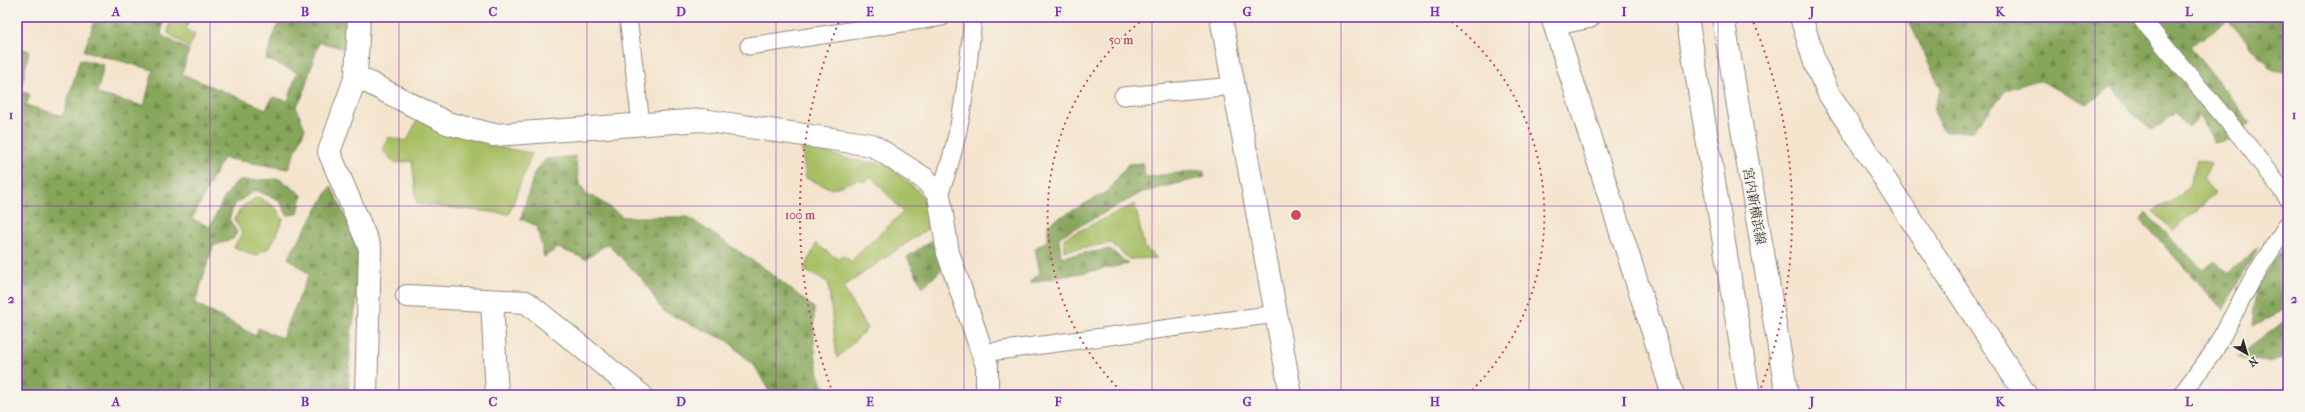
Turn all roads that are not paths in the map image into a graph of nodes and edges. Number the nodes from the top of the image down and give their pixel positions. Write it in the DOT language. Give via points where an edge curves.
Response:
graph roads {
  1 [pos="359,17"];
  2 [pos="628,17"];
  3 [pos="942,17"];
  4 [pos="973,17"];
  5 [pos="1221,17"];
  6 [pos="1589,17"];
  7 [pos="1687,17"];
  8 [pos="1723,17"];
  9 [pos="1801,17"];
  10 [pos="2140,17"];
  11 [pos="1553,20"];
  12 [pos="749,46"];
  13 [pos="356,76"];
  14 [pos="1234,86"];
  15 [pos="1123,96"];
  16 [pos="641,124"];
  17 [pos="939,195"];
  18 [pos="2288,198"];
  19 [pos="2288,224"];
  20 [pos="407,296"];
  21 [pos="492,300"];
  22 [pos="1276,314"];
  23 [pos="982,353"];
  24 [pos="366,395"];
  25 [pos="497,395"];
  26 [pos="641,395"];
  27 [pos="987,395"];
  28 [pos="1291,395"];
  29 [pos="1673,395"];
  30 [pos="1749,395"];
  31 [pos="1787,395"];
  32 [pos="2026,395"];
  33 [pos="2181,395"];
  1 -- 13 [label="street"];
  2 -- 16 [label="lane"];
  3 -- 12 [label="lane"];
  4 -- 17 [label="lane" via="965,101 952,162"];
  5 -- 14 [label="street"];
  6 -- 11 [label="street"];
  7 -- 30 [label="street"];
  8 -- 31 [label="street, 宮内新横浜線"];
  9 -- 32 [label="street" via="1815,63 1829,94"];
  10 -- 18 [label="lane" via="2246,143"];
  11 -- 29 [label="street"];
  13 -- 16 [label="street" via="447,123 494,135"];
  13 -- 24 [label="street" via="328,152 370,248"];
  14 -- 15 [label="lane"];
  14 -- 22 [label="street"];
  16 -- 17 [label="street" via="702,120 872,145 925,179"];
  17 -- 23 [label="street" via="948,253"];
  19 -- 33 [label="lane" via="2253,278 2214,351"];
  20 -- 21 [label="street"];
  21 -- 25 [label="street"];
  21 -- 26 [label="street" via="526,302"];
  22 -- 23 [label="lane"];
  22 -- 28 [label="street"];
  23 -- 27 [label="street" via="987,366"];
}
